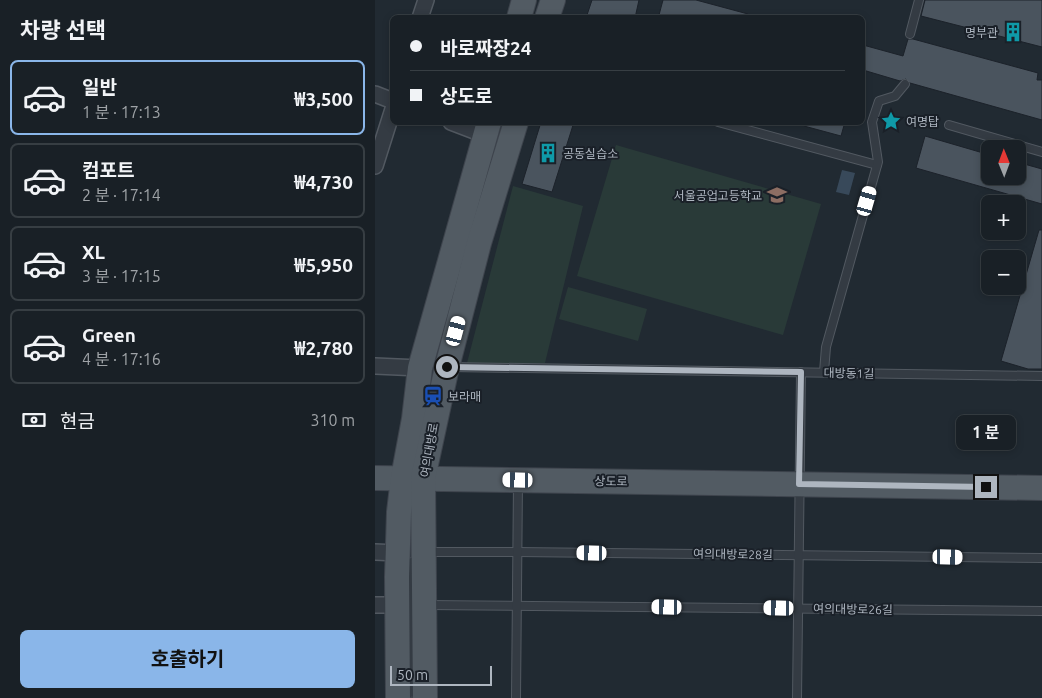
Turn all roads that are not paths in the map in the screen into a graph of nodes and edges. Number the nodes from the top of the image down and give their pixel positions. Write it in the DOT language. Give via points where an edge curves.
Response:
graph roads {
  1 [pos="425,0"];
  2 [pos="525,0"];
  3 [pos="553,0"];
  4 [pos="919,0"];
  5 [pos="421,15"];
  6 [pos="520,15"];
  7 [pos="548,15"];
  8 [pos="910,34"];
  9 [pos="905,84"];
  10 [pos="375,94"];
  11 [pos="390,100"];
  12 [pos="390,118"];
  13 [pos="466,125"];
  14 [pos="515,125"];
  15 [pos="729,125"];
  16 [pos="949,126"];
  17 [pos="487,129"];
  18 [pos="1042,152"];
  19 [pos="877,165"];
  20 [pos="375,166"];
  21 [pos="375,366"];
  22 [pos="447,367"];
  23 [pos="420,368"];
  24 [pos="801,372"];
  25 [pos="824,372"];
  26 [pos="1042,376"];
  27 [pos="375,478"];
  28 [pos="413,478"];
  29 [pos="518,480"];
  30 [pos="799,484"];
  31 [pos="1042,488"];
  32 [pos="408,508"];
  33 [pos="517,552"];
  34 [pos="402,553"];
  35 [pos="799,555"];
  36 [pos="1042,558"];
  37 [pos="375,604"];
  38 [pos="399,605"];
  39 [pos="425,605"];
  40 [pos="517,605"];
  41 [pos="798,608"];
  42 [pos="1042,611"];
  43 [pos="398,698"];
  44 [pos="409,698"];
  45 [pos="425,698"];
  46 [pos="515,698"];
  47 [pos="797,698"];
  1 -- 5 [label="street"];
  2 -- 6 [label="main road"];
  3 -- 7 [label="main road"];
  4 -- 8 [label="lane"];
  9 -- 19 [label="lane" via="895,96 879,101 872,122"];
  10 -- 11 [label="street"];
  12 -- 20 [label="street"];
  13 -- 17 [label="street"];
  14 -- 22 [label="main road, 여의대방로" via="479,243"];
  15 -- 19 [label="lane"];
  16 -- 18 [label="lane"];
  17 -- 23 [label="main road, 여의대방로"];
  19 -- 25 [label="lane" via="826,347"];
  21 -- 23 [label="street"];
  22 -- 24 [label="lane, 대방동1길"];
  22 -- 28 [label="main road, 여의대방로"];
  23 -- 28 [label="main road, 여의대방로" via="414,419"];
  24 -- 25 [label="lane, 대방동1길"];
  24 -- 30 [label="lane"];
  25 -- 26 [label="lane, 대방동1길"];
  27 -- 28 [label="main road, 상도로"];
  28 -- 29 [label="main road, 상도로"];
  28 -- 32 [label="lane"];
  28 -- 34 [label="main road, 여의대방로" via="399,512"];
  29 -- 30 [label="main road, 상도로"];
  29 -- 33 [label="lane"];
  30 -- 31 [label="main road, 상도로"];
  30 -- 35 [label="lane"];
  33 -- 34 [label="lane, 여의대방로28길"];
  33 -- 35 [label="lane, 여의대방로28길"];
  33 -- 40 [label="lane"];
  34 -- 38 [label="main road, 여의대방로"];
  34 -- 39 [label="main road, 여의대방로"];
  34 -- 44 [label="lane"];
  35 -- 36 [label="lane, 여의대방로28길"];
  35 -- 41 [label="lane"];
  37 -- 38 [label="street"];
  38 -- 43 [label="main road, 여의대방로"];
  39 -- 40 [label="lane, 여의대방로26길"];
  39 -- 45 [label="main road, 여의대방로"];
  40 -- 41 [label="lane, 여의대방로26길"];
  40 -- 46 [label="lane"];
  41 -- 42 [label="lane, 여의대방로26길"];
  41 -- 47 [label="lane"];
}
